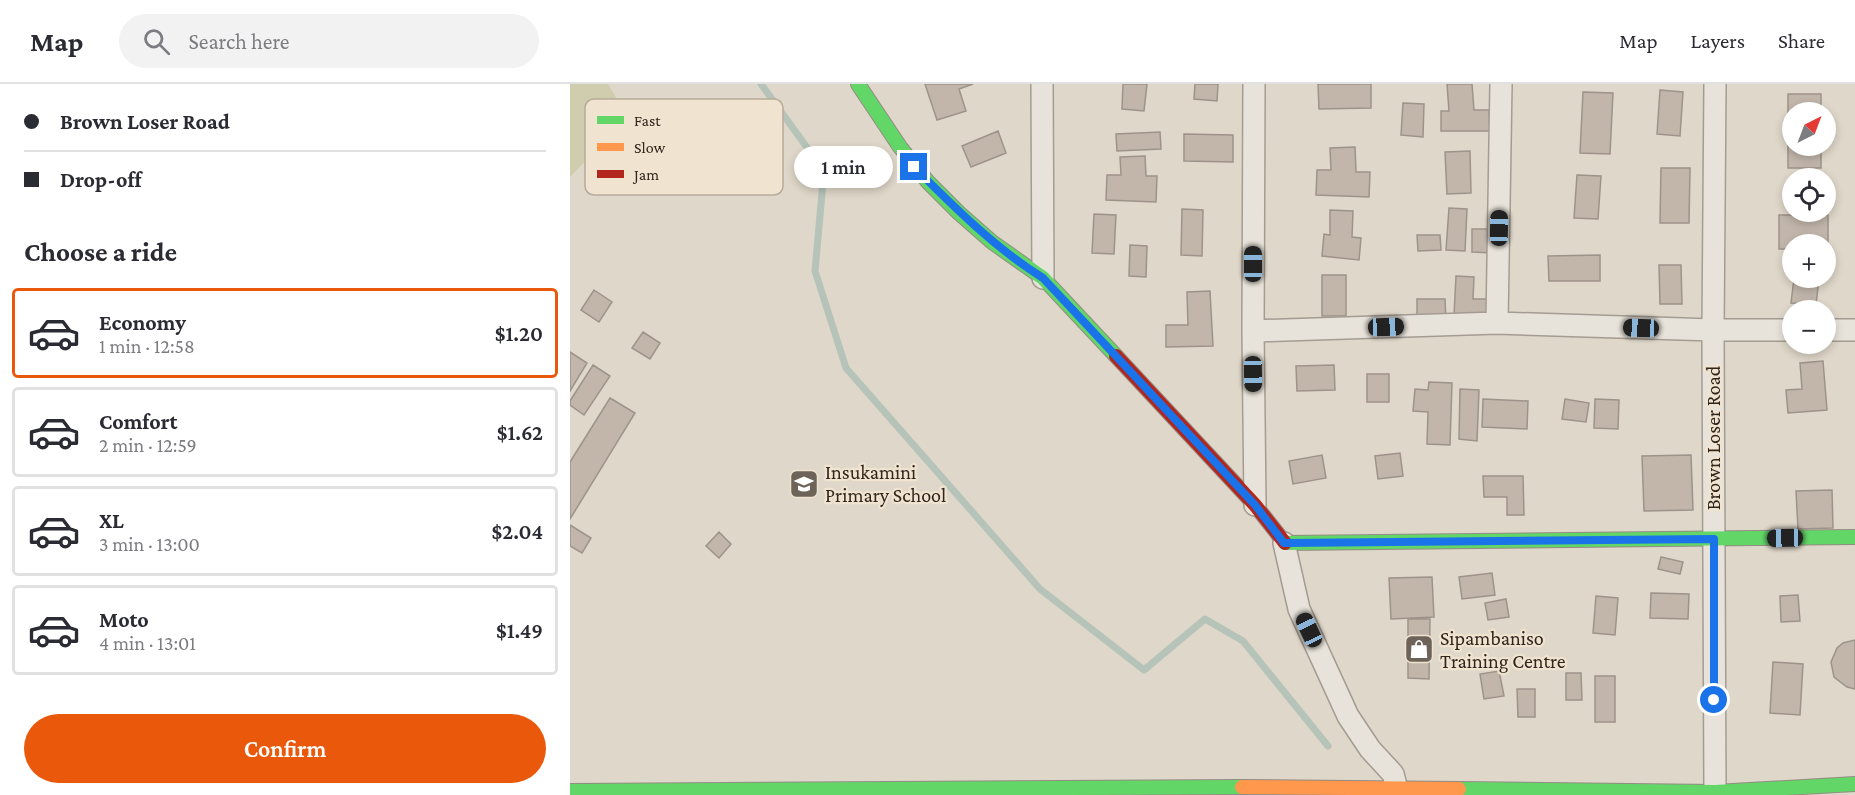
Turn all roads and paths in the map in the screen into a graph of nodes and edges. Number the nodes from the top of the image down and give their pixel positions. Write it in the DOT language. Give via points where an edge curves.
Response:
graph roads {
  1 [pos="858,84"];
  2 [pos="1042,84"];
  3 [pos="1254,84"];
  4 [pos="1502,84"];
  5 [pos="1715,84"];
  6 [pos="1043,278"];
  7 [pos="1497,323"];
  8 [pos="1713,330"];
  9 [pos="1782,330"];
  10 [pos="1836,330"];
  11 [pos="1855,330"];
  12 [pos="1253,331"];
  13 [pos="1255,505"];
  14 [pos="1855,537"];
  15 [pos="1714,539"];
  16 [pos="1284,543"];
  17 [pos="1855,784"];
  18 [pos="1397,789"];
  19 [pos="570,791"];
  20 [pos="1218,791"];
  21 [pos="1715,792"];
  1 -- 6 [label="street" via="914,167 1017,262"];
  2 -- 6 [label="street"];
  3 -- 12 [label="street"];
  4 -- 7 [label="street"];
  5 -- 8 [label="street, Brown Loser Road"];
  6 -- 13 [label="street"];
  7 -- 8 [label="street"];
  7 -- 12 [label="street"];
  8 -- 9 [label="street"];
  8 -- 15 [label="street, Brown Loser Road"];
  10 -- 11 [label="street"];
  12 -- 13 [label="street"];
  13 -- 16 [label="street"];
  14 -- 15 [label="street"];
  15 -- 16 [label="street"];
  15 -- 21 [label="street, Brown Loser Road"];
  16 -- 18 [label="street" via="1299,609 1348,716 1393,774"];
  17 -- 21 [label="street"];
  18 -- 20 [label="street"];
  18 -- 21 [label="street"];
  19 -- 20 [label="street"];
}
